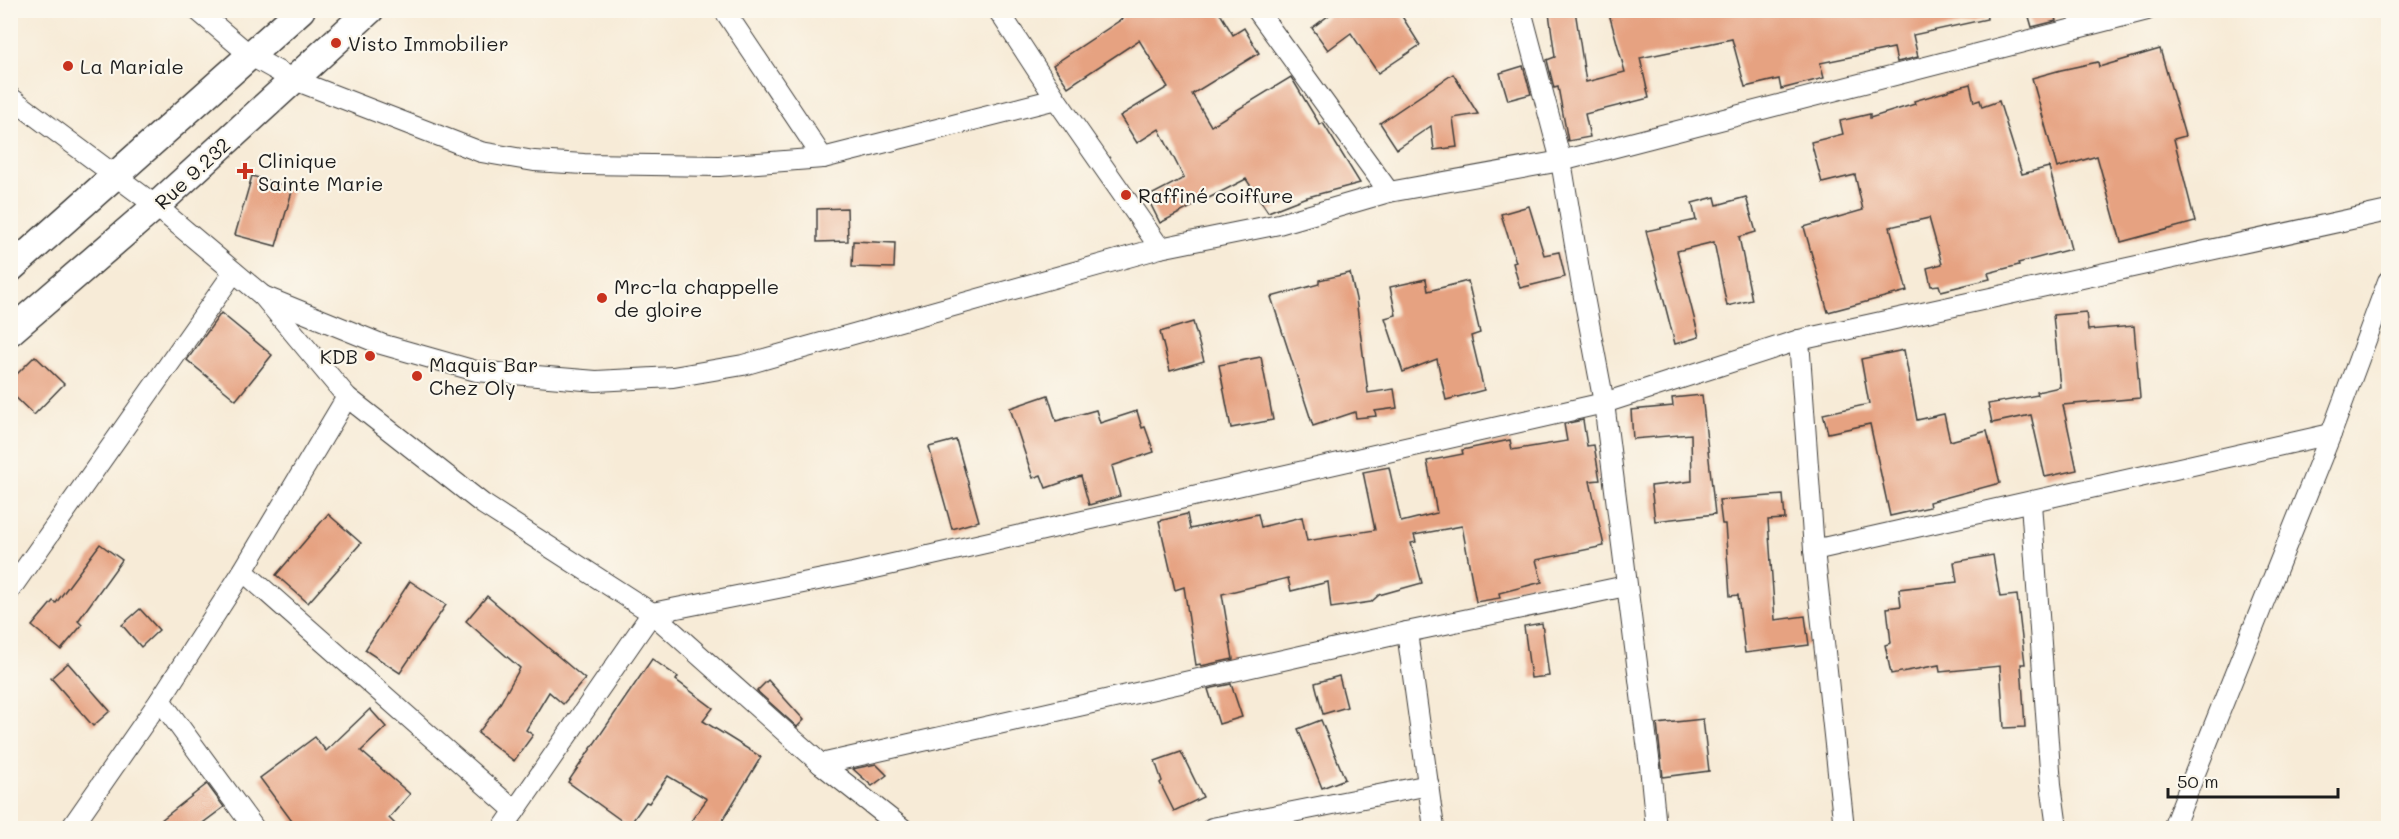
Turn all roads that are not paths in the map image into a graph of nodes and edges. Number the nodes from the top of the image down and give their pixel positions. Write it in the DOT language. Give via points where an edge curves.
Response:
graph roads {
  1 [pos="197,10"];
  2 [pos="301,10"];
  3 [pos="370,10"];
  4 [pos="724,10"];
  5 [pos="998,10"];
  6 [pos="1257,10"];
  7 [pos="1521,10"];
  8 [pos="2147,10"];
  9 [pos="251,56"];
  10 [pos="292,79"];
  11 [pos="10,97"];
  12 [pos="1056,99"];
  13 [pos="823,158"];
  14 [pos="1561,161"];
  15 [pos="116,177"];
  16 [pos="1389,192"];
  17 [pos="156,206"];
  18 [pos="2388,211"];
  19 [pos="1160,248"];
  20 [pos="10,269"];
  21 [pos="234,272"];
  22 [pos="2388,281"];
  23 [pos="263,296"];
  24 [pos="10,332"];
  25 [pos="1799,340"];
  26 [pos="347,397"];
  27 [pos="1604,403"];
  28 [pos="2331,434"];
  29 [pos="2031,503"];
  30 [pos="1814,550"];
  31 [pos="243,571"];
  32 [pos="1626,586"];
  33 [pos="10,590"];
  34 [pos="652,613"];
  35 [pos="1407,632"];
  36 [pos="160,700"];
  37 [pos="821,764"];
  38 [pos="1429,785"];
  39 [pos="515,810"];
  40 [pos="71,828"];
  41 [pos="254,828"];
  42 [pos="503,828"];
  43 [pos="902,828"];
  44 [pos="1212,828"];
  45 [pos="1434,828"];
  46 [pos="1656,828"];
  47 [pos="1844,828"];
  48 [pos="2057,828"];
  49 [pos="2173,828"];
  1 -- 9 [label="street"];
  2 -- 9 [label="street"];
  3 -- 10 [label="street, Rue 9.232"];
  4 -- 13 [label="street"];
  5 -- 12 [label="street"];
  6 -- 16 [label="street"];
  7 -- 14 [label="street"];
  8 -- 14 [label="street"];
  9 -- 10 [label="street"];
  9 -- 15 [label="street"];
  10 -- 13 [label="street" via="481,152 534,161 719,166"];
  10 -- 17 [label="street, Rue 9.232"];
  11 -- 15 [label="street"];
  12 -- 13 [label="street"];
  12 -- 19 [label="street"];
  14 -- 16 [label="street"];
  14 -- 27 [label="street"];
  15 -- 17 [label="street"];
  15 -- 20 [label="street"];
  16 -- 19 [label="street" via="1279,224"];
  17 -- 21 [label="street"];
  17 -- 24 [label="street, Rue 9.232"];
  18 -- 25 [label="street"];
  19 -- 23 [label="street" via="743,365 673,377 596,381 476,371 381,344"];
  21 -- 23 [label="street"];
  21 -- 33 [label="street"];
  22 -- 28 [label="street"];
  23 -- 26 [label="street"];
  25 -- 27 [label="street"];
  25 -- 30 [label="street"];
  26 -- 31 [label="street"];
  26 -- 34 [label="street" via="483,504"];
  27 -- 32 [label="street"];
  27 -- 34 [label="street" via="864,571"];
  28 -- 29 [label="street"];
  28 -- 49 [label="street"];
  29 -- 30 [label="street"];
  29 -- 48 [label="street"];
  30 -- 47 [label="street"];
  31 -- 36 [label="street"];
  31 -- 39 [label="street"];
  32 -- 35 [label="street"];
  32 -- 46 [label="street"];
  34 -- 37 [label="street"];
  34 -- 39 [label="street"];
  35 -- 37 [label="street"];
  35 -- 38 [label="street"];
  36 -- 40 [label="street"];
  36 -- 41 [label="street"];
  37 -- 43 [label="street"];
  38 -- 44 [label="street"];
  38 -- 45 [label="street"];
  39 -- 42 [label="street"];
}
